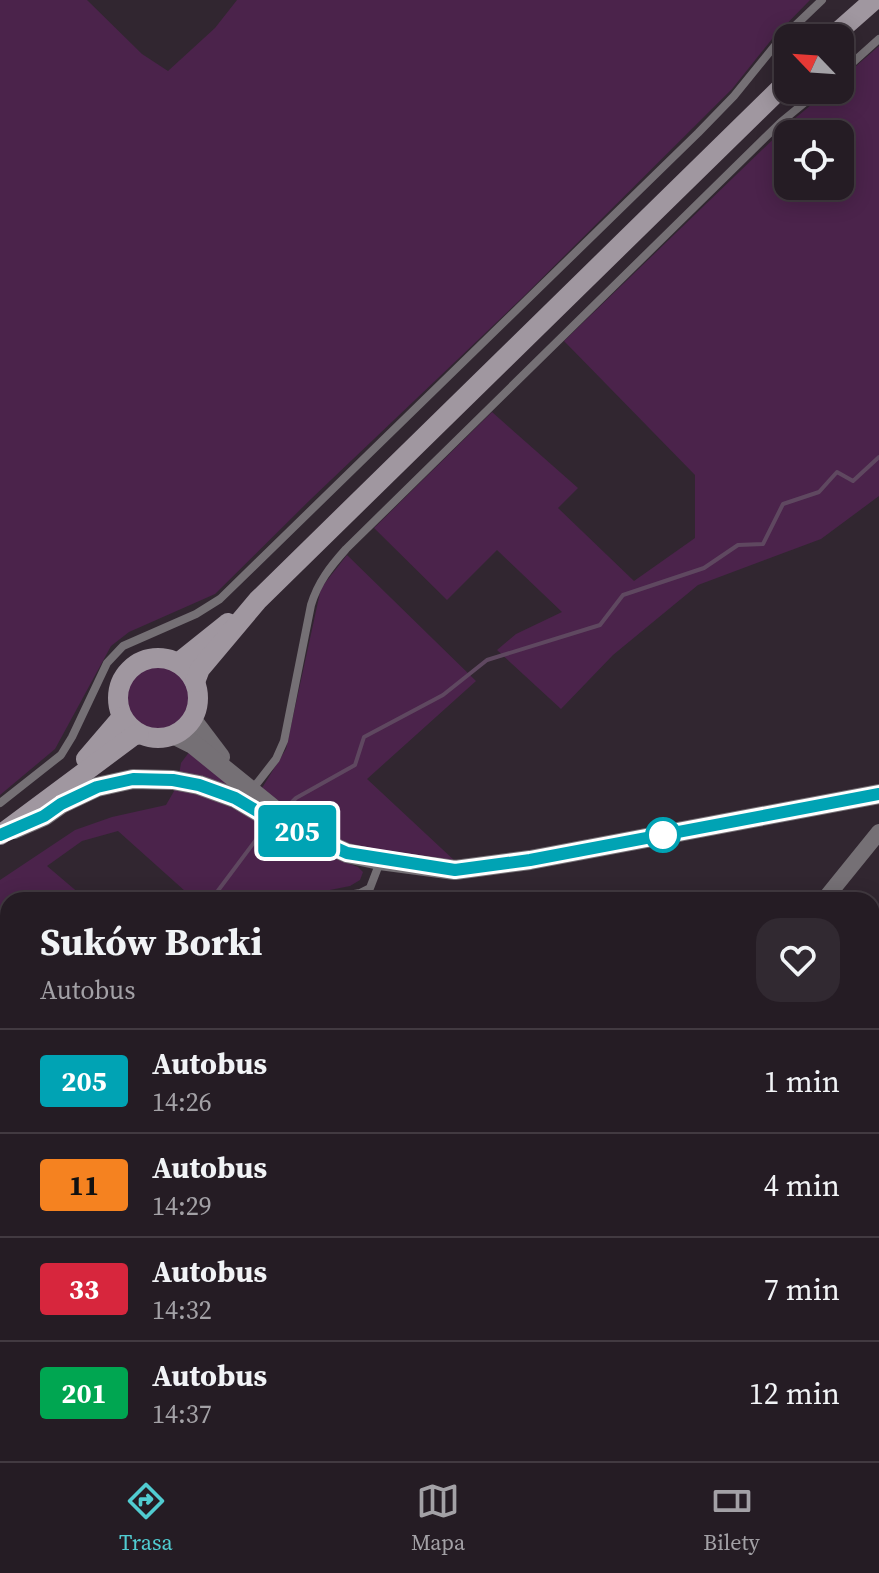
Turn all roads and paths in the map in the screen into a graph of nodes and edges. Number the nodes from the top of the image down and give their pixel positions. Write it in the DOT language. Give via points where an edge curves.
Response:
graph roads {
  1 [pos="822,0"];
  2 [pos="867,0"];
  3 [pos="874,0"];
  4 [pos="844,24"];
  5 [pos="847,24"];
  6 [pos="879,39"];
  7 [pos="854,61"];
  8 [pos="774,95"];
  9 [pos="803,104"];
  10 [pos="258,600"];
  11 [pos="178,663"];
  12 [pos="195,682"];
  13 [pos="122,717"];
  14 [pos="192,720"];
  15 [pos="139,734"];
  16 [pos="175,735"];
  17 [pos="234,776"];
  18 [pos="251,791"];
  19 [pos="879,794"];
  20 [pos="53,795"];
  21 [pos="0,803"];
  22 [pos="276,817"];
  23 [pos="879,832"];
  24 [pos="1,834"];
  25 [pos="380,860"];
  26 [pos="362,892"];
  27 [pos="830,892"];
  1 -- 21 [label="lane" via="698,133 220,599 123,646 107,663 61,755"];
  2 -- 4 [label="main road"];
  3 -- 5 [label="main road"];
  6 -- 7 [label="lane"];
  8 -- 10 [label="main road"];
  9 -- 18 [label="lane" via="327,570 311,605 284,741"];
  10 -- 11 [label="main road"];
  10 -- 12 [label="main road"];
  11 -- 12 [label="main road"];
  11 -- 13 [label="main road" via="153,657 130,669 118,692"];
  12 -- 14 [label="main road" via="198,701"];
  13 -- 15 [label="main road"];
  13 -- 20 [label="main road"];
  14 -- 16 [label="main road"];
  14 -- 17 [label="street"];
  15 -- 16 [label="main road"];
  15 -- 20 [label="main road"];
  16 -- 17 [label="street"];
  17 -- 18 [label="street"];
  18 -- 22 [label="street"];
  19 -- 25 [label="street" via="509,864 442,870"];
  20 -- 24 [label="main road"];
  22 -- 24 [label="street" via="199,785 133,779 97,787"];
  22 -- 25 [label="street" via="347,853"];
  23 -- 27 [label="street"];
  25 -- 26 [label="lane" via="370,888"];
}
